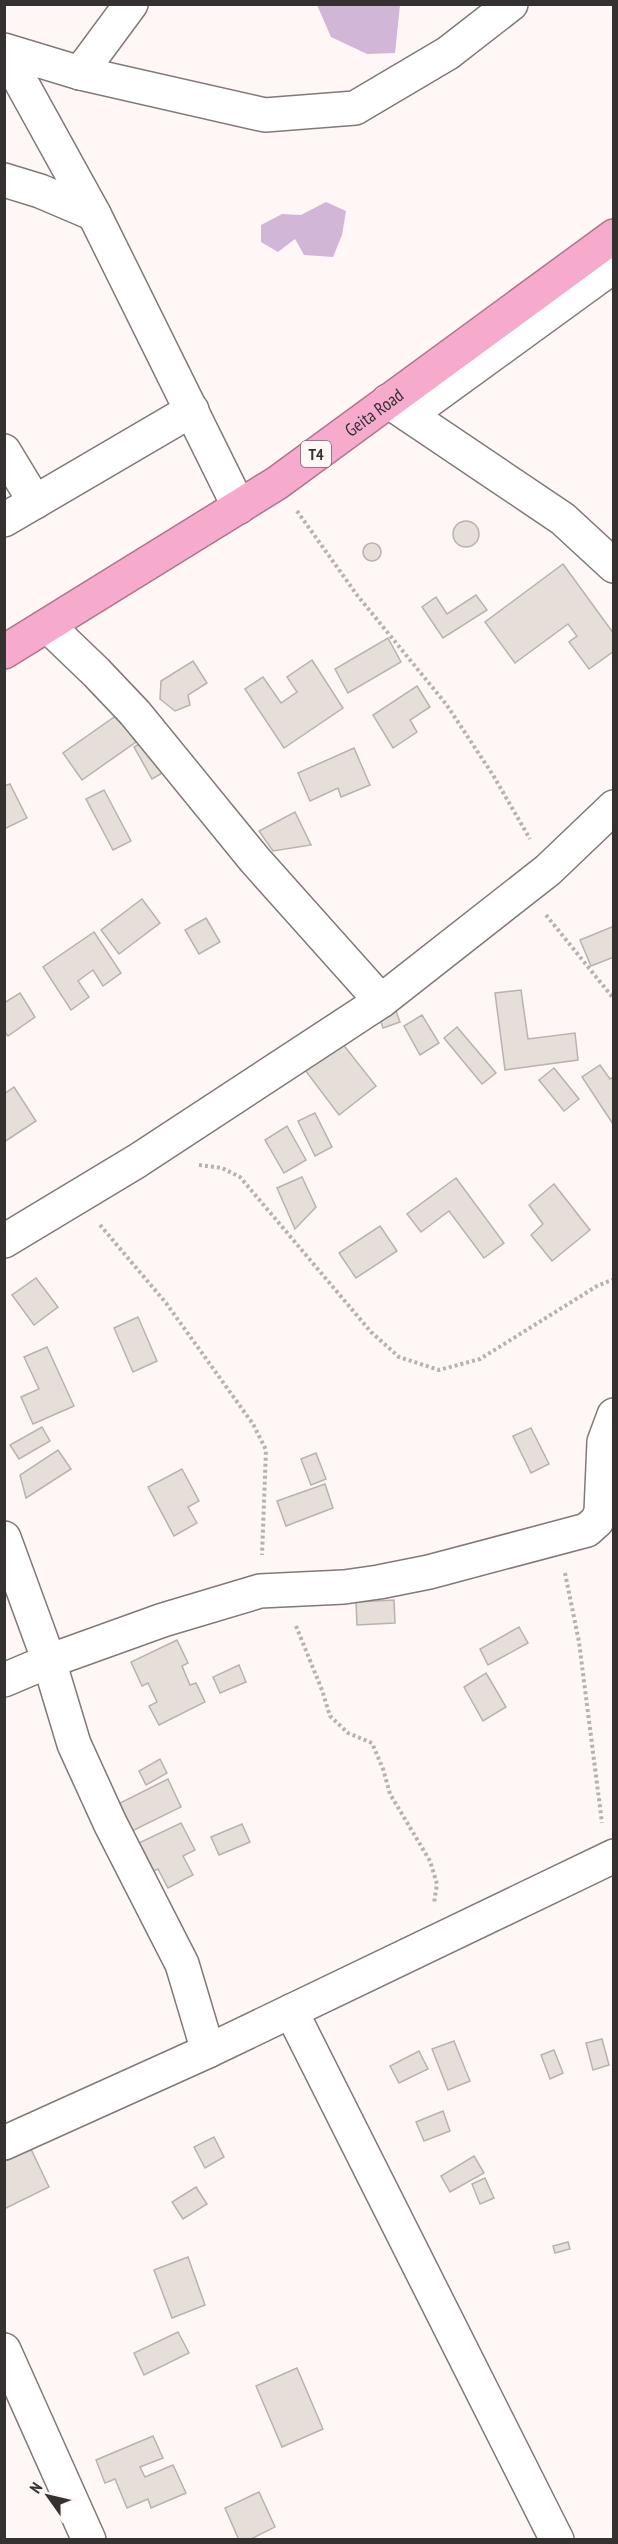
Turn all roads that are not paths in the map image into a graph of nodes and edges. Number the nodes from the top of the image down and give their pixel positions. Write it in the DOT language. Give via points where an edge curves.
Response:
graph roads {
  1 [pos="131,4"];
  2 [pos="512,4"];
  3 [pos="4,50"];
  4 [pos="80,73"];
  5 [pos="4,180"];
  6 [pos="94,214"];
  7 [pos="614,236"];
  8 [pos="614,266"];
  9 [pos="399,408"];
  10 [pos="192,410"];
  11 [pos="4,451"];
  12 [pos="35,502"];
  13 [pos="239,507"];
  14 [pos="4,520"];
  15 [pos="614,566"];
  16 [pos="48,626"];
  17 [pos="4,652"];
  18 [pos="614,807"];
  19 [pos="381,1001"];
  20 [pos="4,1241"];
  21 [pos="614,1415"];
  22 [pos="4,1538"];
  23 [pos="49,1661"];
  24 [pos="4,1680"];
  25 [pos="610,1858"];
  26 [pos="291,2011"];
  27 [pos="208,2051"];
  28 [pos="4,2143"];
  29 [pos="4,2350"];
  30 [pos="89,2540"];
  31 [pos="557,2540"];
  1 -- 4 [label="street"];
  2 -- 4 [label="street" via="448,54 355,108 265,115"];
  3 -- 4 [label="street"];
  3 -- 6 [label="street"];
  5 -- 6 [label="street"];
  6 -- 10 [label="street"];
  7 -- 9 [label="highway, Geita Road / T4"];
  8 -- 9 [label="street"];
  9 -- 13 [label="highway, Geita Road / T4"];
  9 -- 15 [label="street" via="563,519"];
  10 -- 12 [label="street"];
  10 -- 13 [label="street"];
  11 -- 12 [label="street"];
  12 -- 14 [label="street"];
  13 -- 16 [label="highway, Geita Road / T4"];
  16 -- 17 [label="highway, Geita Road / T4"];
  16 -- 19 [label="street" via="135,713 255,860"];
  18 -- 19 [label="street" via="537,879"];
  19 -- 20 [label="street" via="137,1161"];
  21 -- 23 [label="street" via="604,1442 603,1498 597,1521 587,1530 379,1582 270,1590 163,1620"];
  22 -- 23 [label="street"];
  23 -- 24 [label="street"];
  23 -- 27 [label="street" via="74,1744 182,1964"];
  25 -- 26 [label="street"];
  26 -- 27 [label="street"];
  26 -- 31 [label="street"];
  27 -- 28 [label="street"];
  29 -- 30 [label="street"];
}
